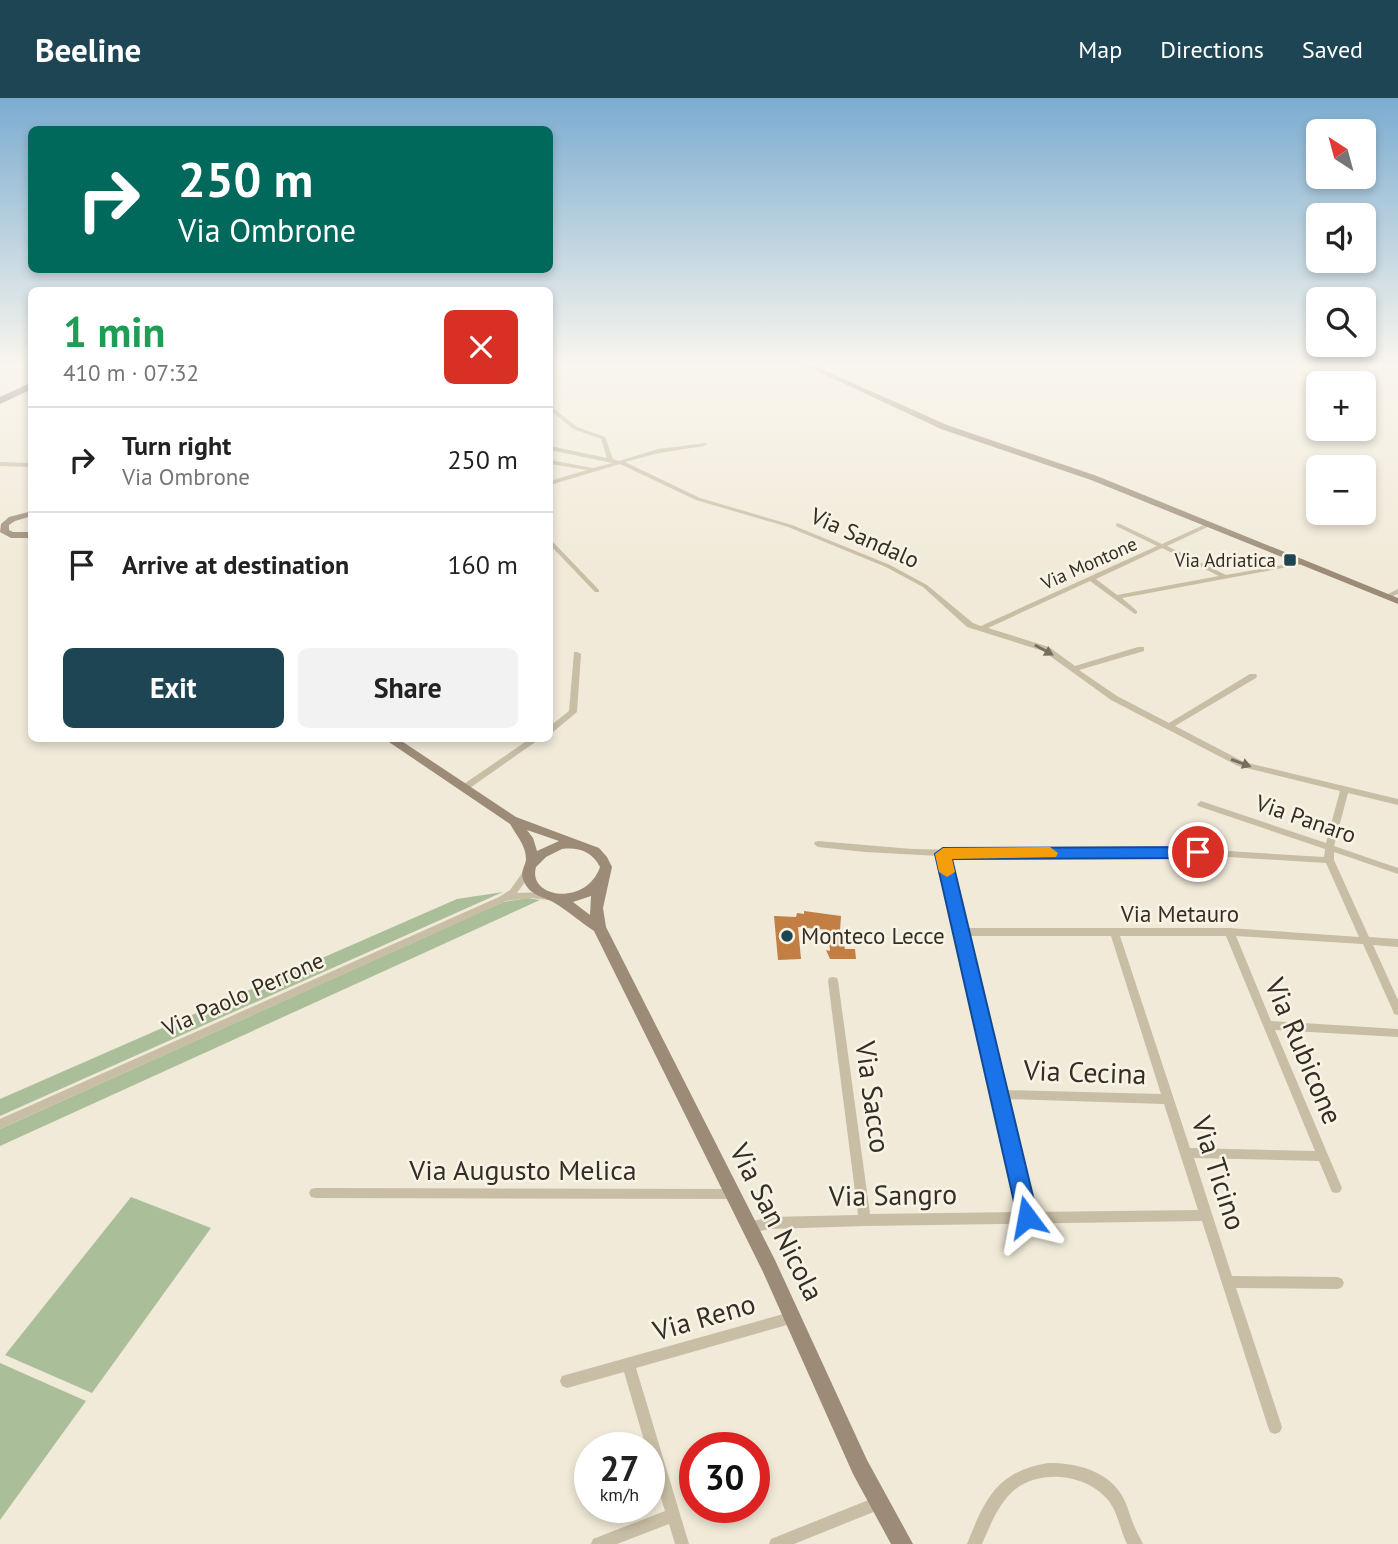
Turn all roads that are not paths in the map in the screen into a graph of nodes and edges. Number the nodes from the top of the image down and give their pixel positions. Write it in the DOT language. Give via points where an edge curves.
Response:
graph roads {
  1 [pos="582,430"];
  2 [pos="954,430"];
  3 [pos="704,444"];
  4 [pos="553,449"];
  5 [pos="610,459"];
  6 [pos="622,463"];
  7 [pos="0,464"];
  8 [pos="553,464"];
  9 [pos="28,465"];
  10 [pos="596,470"];
  11 [pos="553,482"];
  12 [pos="28,513"];
  13 [pos="0,519"];
  14 [pos="1210,524"];
  15 [pos="1118,525"];
  16 [pos="2,529"];
  17 [pos="28,535"];
  18 [pos="553,545"];
  19 [pos="1163,546"];
  20 [pos="1304,562"];
  21 [pos="1226,577"];
  22 [pos="1093,579"];
  23 [pos="597,591"];
  24 [pos="1398,591"];
  25 [pos="1387,596"];
  26 [pos="1118,597"];
  27 [pos="1398,601"];
  28 [pos="1135,612"];
  29 [pos="980,629"];
  30 [pos="1141,649"];
  31 [pos="578,654"];
  32 [pos="1073,669"];
  33 [pos="1253,676"];
  34 [pos="1168,727"];
  35 [pos="553,728"];
  36 [pos="394,742"];
  37 [pos="531,742"];
  38 [pos="464,788"];
  39 [pos="1344,790"];
  40 [pos="1398,802"];
  41 [pos="1201,804"];
  42 [pos="512,820"];
  43 [pos="818,844"];
  44 [pos="582,845"];
  45 [pos="1329,848"];
  46 [pos="943,854"];
  47 [pos="1329,860"];
  48 [pos="531,865"];
  49 [pos="1398,871"];
  50 [pos="602,881"];
  51 [pos="554,897"];
  52 [pos="502,899"];
  53 [pos="599,927"];
  54 [pos="961,932"];
  55 [pos="1229,932"];
  56 [pos="1115,934"];
  57 [pos="1367,941"];
  58 [pos="1398,943"];
  59 [pos="833,981"];
  60 [pos="1398,1011"];
  61 [pos="1268,1025"];
  62 [pos="1398,1032"];
  63 [pos="998,1094"];
  64 [pos="1170,1099"];
  65 [pos="0,1124"];
  66 [pos="1187,1153"];
  67 [pos="1323,1156"];
  68 [pos="1336,1188"];
  69 [pos="315,1193"];
  70 [pos="732,1194"];
  71 [pos="1206,1215"];
  72 [pos="1027,1217"];
  73 [pos="866,1220"];
  74 [pos="748,1227"];
  75 [pos="1228,1282"];
  76 [pos="1338,1283"];
  77 [pos="794,1317"];
  78 [pos="628,1364"];
  79 [pos="567,1381"];
  80 [pos="1275,1427"];
  81 [pos="876,1504"];
  82 [pos="673,1515"];
  83 [pos="598,1544"];
  84 [pos="682,1544"];
  85 [pos="776,1544"];
  86 [pos="902,1544"];
  87 [pos="974,1544"];
  88 [pos="1136,1544"];
  1 -- 5 [label="street" via="603,438"];
  2 -- 14 [label="street"];
  3 -- 6 [label="street" via="658,451"];
  4 -- 5 [label="street, Via Sandalo"];
  5 -- 6 [label="street, Via Sandalo"];
  6 -- 10 [label="street"];
  6 -- 29 [label="street, Via Sandalo" via="698,499 790,526 897,570"];
  7 -- 9 [label="street"];
  8 -- 10 [label="street"];
  10 -- 11 [label="street"];
  12 -- 13 [label="street"];
  12 -- 16 [label="street"];
  14 -- 19 [label="street, Via Montone"];
  14 -- 20 [label="street"];
  15 -- 19 [label="street"];
  16 -- 17 [label="street" via="11,535"];
  18 -- 23 [label="street"];
  19 -- 21 [label="street"];
  19 -- 22 [label="street, Via Montone"];
  20 -- 21 [label="street"];
  20 -- 25 [label="street"];
  21 -- 26 [label="street"];
  22 -- 26 [label="street"];
  22 -- 29 [label="street, Via Montone"];
  24 -- 25 [label="street"];
  25 -- 27 [label="street"];
  26 -- 28 [label="street"];
  29 -- 32 [label="street, Via Sandalo, one-way" via="1036,645"];
  30 -- 32 [label="street"];
  31 -- 35 [label="street" via="573,712"];
  32 -- 34 [label="street, Via Sandalo"];
  33 -- 34 [label="street"];
  34 -- 39 [label="street, Via Sandalo, one-way" via="1241,764"];
  36 -- 38 [label="street, Via San Nicola"];
  37 -- 38 [label="street"];
  38 -- 42 [label="street, Via San Nicola"];
  39 -- 40 [label="street, Via Sandalo"];
  39 -- 45 [label="street"];
  41 -- 45 [label="street, Via Panaro"];
  42 -- 44 [label="street, Via San Nicola"];
  42 -- 48 [label="street, Via San Nicola" via="527,838"];
  43 -- 46 [label="street"];
  44 -- 48 [label="street" via="555,846"];
  44 -- 50 [label="street, Via San Nicola" via="603,860"];
  45 -- 47 [label="street"];
  45 -- 49 [label="street, Via Panaro"];
  46 -- 47 [label="street" via="1198,852"];
  46 -- 54 [label="street"];
  47 -- 57 [label="street"];
  48 -- 51 [label="street, Via San Nicola" via="535,889"];
  48 -- 52 [label="street, Via Paolo Perrone" via="513,892"];
  50 -- 51 [label="street" via="581,895"];
  50 -- 53 [label="street, Via San Nicola" via="596,908"];
  51 -- 52 [label="street, Via Paolo Perrone"];
  51 -- 53 [label="street, Via San Nicola"];
  52 -- 65 [label="street, Via Paolo Perrone"];
  53 -- 70 [label="street, Via San Nicola"];
  54 -- 56 [label="street, Via Metauro"];
  54 -- 63 [label="street"];
  55 -- 56 [label="street, Via Metauro"];
  55 -- 57 [label="street, Via Metauro"];
  55 -- 61 [label="street, Via Rubicone"];
  56 -- 64 [label="street, Via Ticino"];
  57 -- 58 [label="street, Via Metauro"];
  57 -- 60 [label="street"];
  59 -- 73 [label="street, Via Sacco"];
  61 -- 62 [label="street"];
  61 -- 67 [label="street, Via Rubicone"];
  63 -- 64 [label="street, Via Cecina"];
  63 -- 72 [label="street"];
  64 -- 66 [label="street, Via Ticino"];
  66 -- 67 [label="street"];
  66 -- 71 [label="street, Via Ticino"];
  67 -- 68 [label="street, Via Rubicone"];
  69 -- 70 [label="street, Via Augusto Melica"];
  70 -- 74 [label="street, Via San Nicola"];
  71 -- 72 [label="street, Via Sangro"];
  71 -- 75 [label="street, Via Ticino"];
  72 -- 73 [label="street, Via Sangro"];
  73 -- 74 [label="street, Via Sangro"];
  74 -- 77 [label="street, Via San Nicola"];
  75 -- 76 [label="street"];
  75 -- 80 [label="street, Via Ticino"];
  77 -- 78 [label="street, Via Reno"];
  77 -- 81 [label="street, Via San Nicola"];
  78 -- 79 [label="street, Via Reno"];
  78 -- 82 [label="street"];
  81 -- 85 [label="street"];
  81 -- 86 [label="street, Via San Nicola"];
  82 -- 83 [label="street"];
  82 -- 84 [label="street"];
  87 -- 88 [label="street" via="1008,1486 1025,1474 1048,1470 1069,1471 1096,1481 1113,1496"];
}
